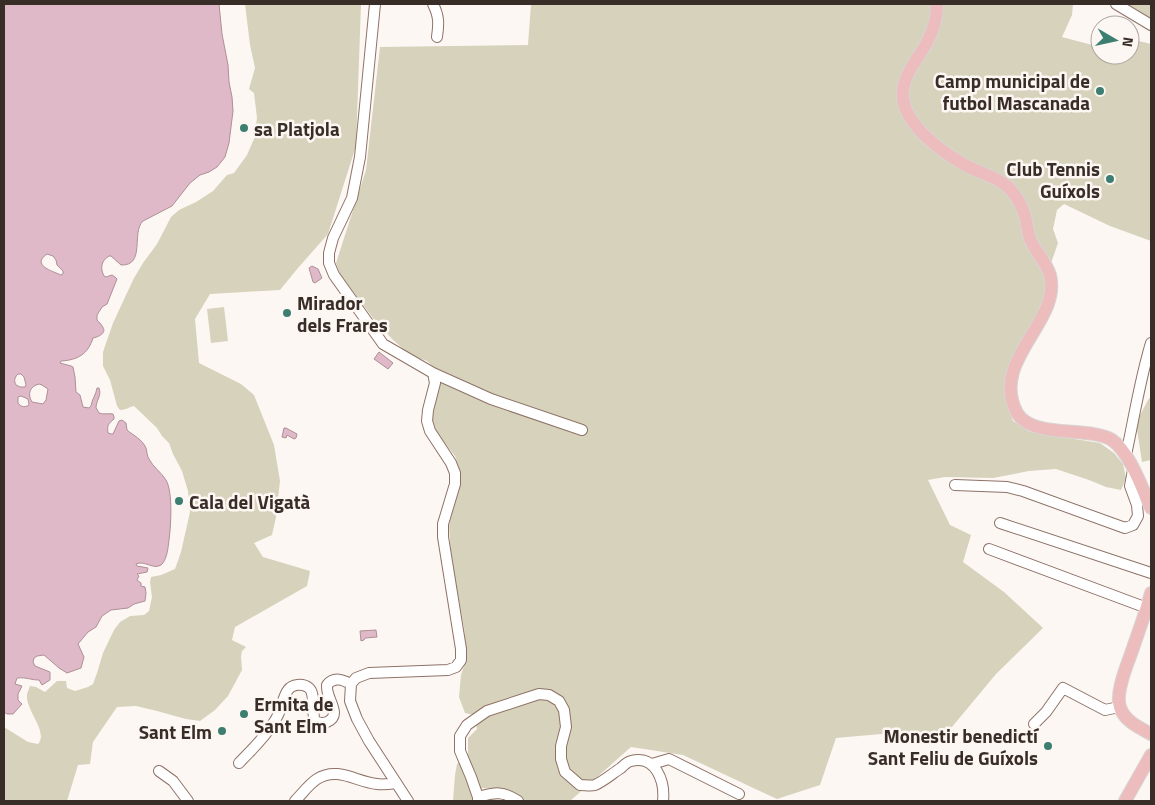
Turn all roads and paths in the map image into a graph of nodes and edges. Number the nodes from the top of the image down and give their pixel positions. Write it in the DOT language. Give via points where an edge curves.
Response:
graph roads {
  1 [pos="375,4"];
  2 [pos="937,4"];
  3 [pos="1116,4"];
  4 [pos="435,5"];
  5 [pos="1151,25"];
  6 [pos="437,37"];
  7 [pos="1151,343"];
  8 [pos="433,373"];
  9 [pos="582,430"];
  10 [pos="1126,455"];
  11 [pos="1133,470"];
  12 [pos="955,485"];
  13 [pos="1151,508"];
  14 [pos="1000,523"];
  15 [pos="989,549"];
  16 [pos="1151,574"];
  17 [pos="1151,593"];
  18 [pos="1147,608"];
  19 [pos="351,684"];
  20 [pos="1120,707"];
  21 [pos="1034,724"];
  22 [pos="1151,734"];
  23 [pos="1151,755"];
  24 [pos="239,763"];
  25 [pos="652,764"];
  26 [pos="159,771"];
  27 [pos="396,783"];
  28 [pos="739,794"];
  29 [pos="1129,798"];
  30 [pos="478,799"];
  31 [pos="188,801"];
  32 [pos="295,801"];
  33 [pos="408,801"];
  34 [pos="518,801"];
  35 [pos="663,801"];
  1 -- 8 [label="street" via="360,156 352,198 334,238 329,263 383,344"];
  2 -- 10 [label="main road" via="929,40 905,80 903,99 907,112 916,126 946,153 1009,188 1024,213 1030,238 1051,283 1045,310 1018,357 1011,384 1013,403 1022,420 1035,427 1101,436 1112,440"];
  3 -- 5 [label="street"];
  4 -- 6 [label="street" via="439,24"];
  7 -- 10 [label="street"];
  8 -- 9 [label="street" via="491,399"];
  8 -- 19 [label="street" via="435,383 427,421 455,473 456,484 443,524 443,537 461,660 448,670 369,673 356,678"];
  10 -- 11 [label="main road"];
  11 -- 12 [label="street" via="1130,486 1138,516 1133,525 1125,528 1023,491 1007,487"];
  11 -- 13 [label="main road"];
  14 -- 16 [label="street"];
  15 -- 18 [label="street"];
  17 -- 18 [label="main road"];
  18 -- 20 [label="main road" via="1121,682"];
  19 -- 24 [label="street" via="335,680 327,685 334,713 329,722 322,724 313,716 310,688 299,684 292,686 287,690 282,707 268,731"];
  19 -- 27 [label="street" via="350,701 357,719"];
  20 -- 21 [label="street" via="1106,710 1064,688"];
  20 -- 22 [label="main road" via="1125,717"];
  23 -- 29 [label="main road"];
  25 -- 28 [label="street" via="669,759"];
  25 -- 30 [label="street" via="642,760 630,761 594,785 580,785 565,772 561,759 566,727 564,710 559,701 539,694 487,711 467,725 460,736 460,752"];
  25 -- 35 [label="street" via="662,781"];
  26 -- 31 [label="street"];
  27 -- 32 [label="street" via="378,785 343,774 326,775 311,784"];
  27 -- 33 [label="street"];
  30 -- 34 [label="street" via="494,792"];
}
